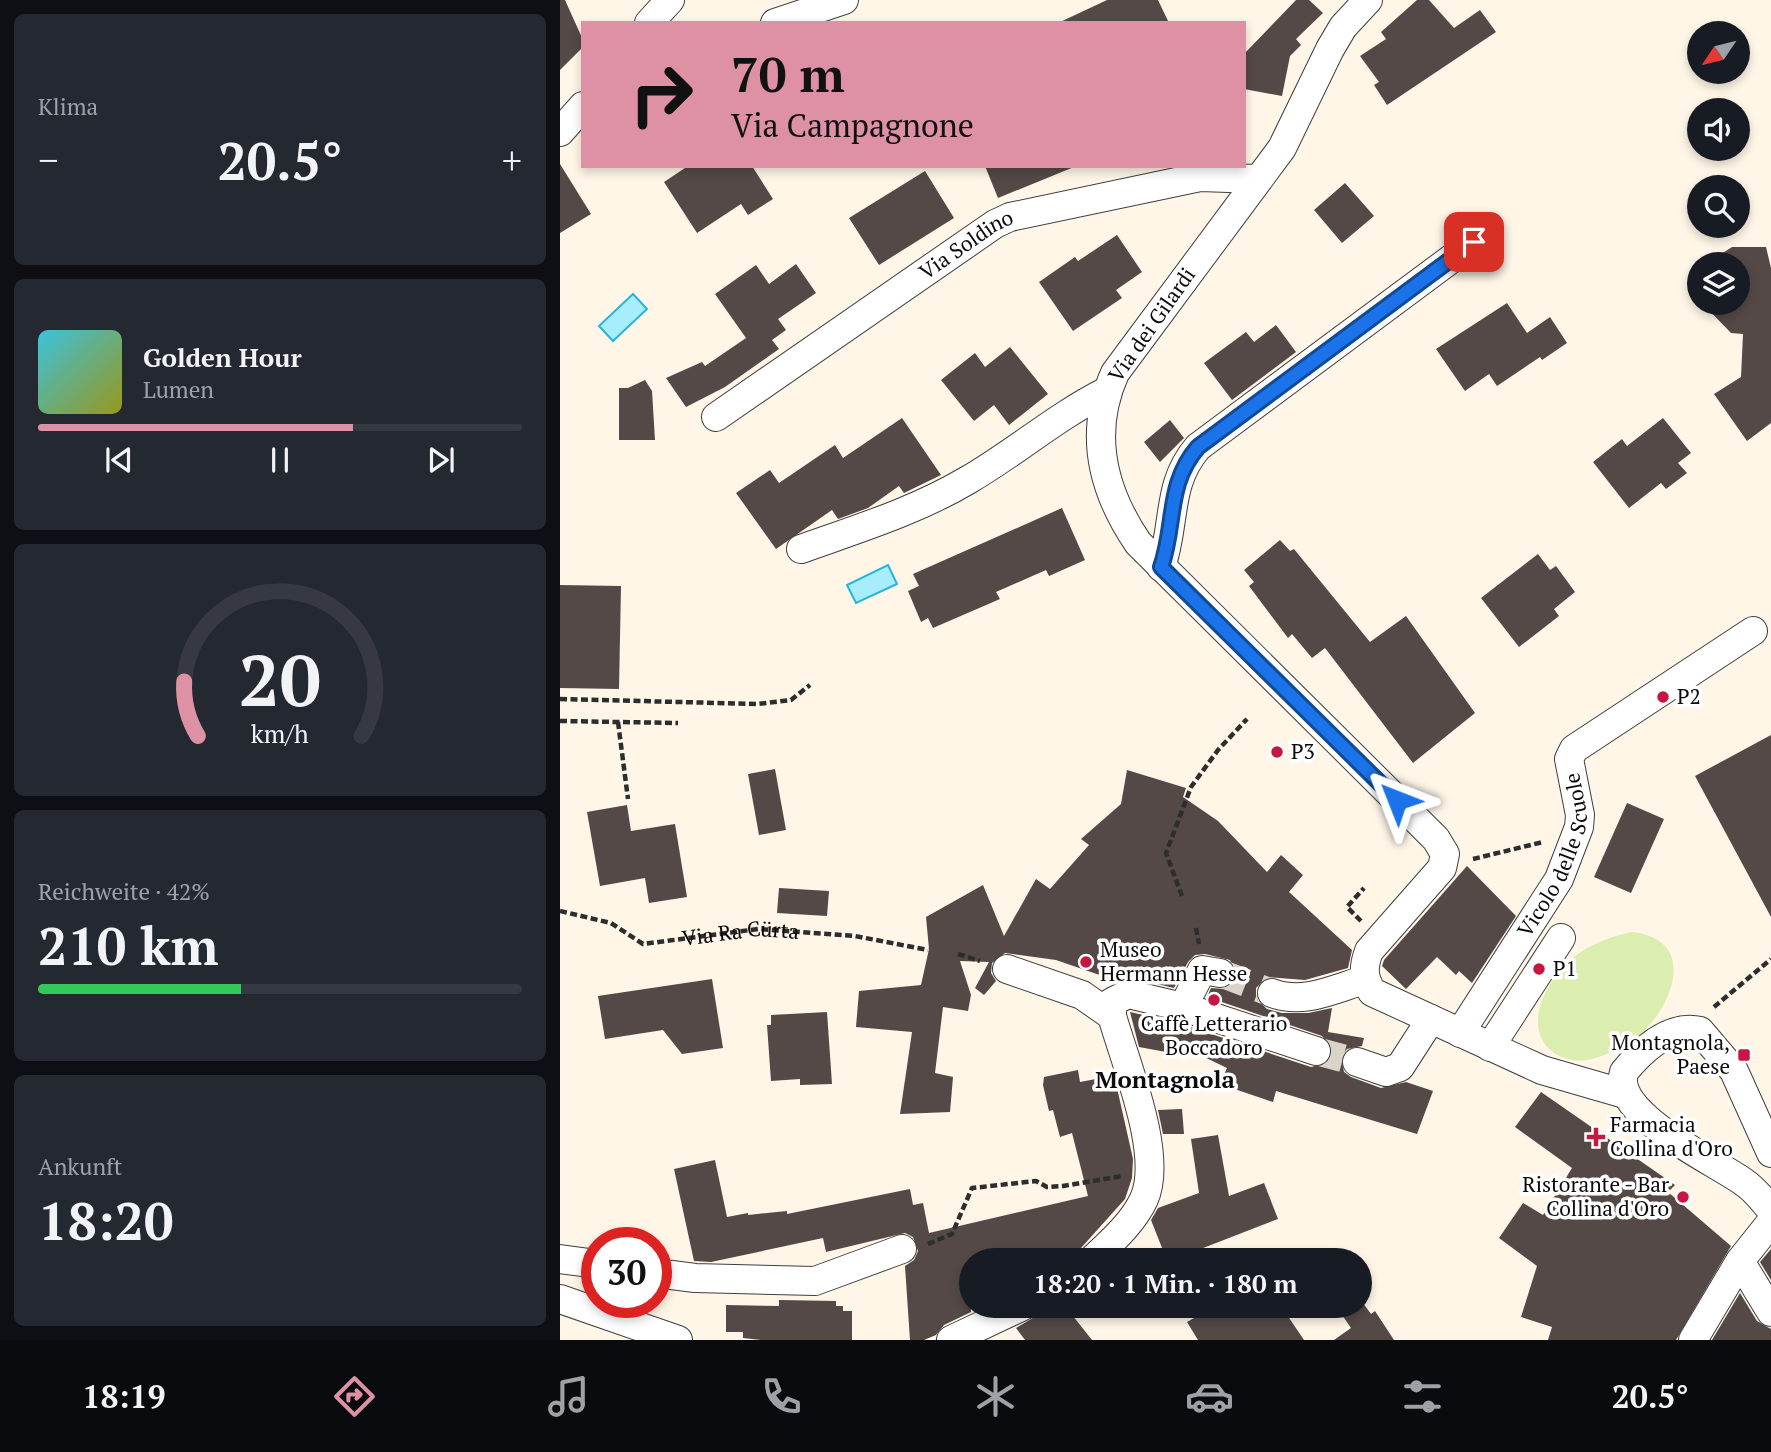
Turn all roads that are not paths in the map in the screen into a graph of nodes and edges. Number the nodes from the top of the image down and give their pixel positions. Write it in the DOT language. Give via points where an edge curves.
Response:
graph roads {
  1 [pos="670,0"];
  2 [pos="844,0"];
  3 [pos="1368,0"];
  4 [pos="651,21"];
  5 [pos="781,21"];
  6 [pos="581,108"];
  7 [pos="560,132"];
  8 [pos="581,134"];
  9 [pos="560,143"];
  10 [pos="1258,179"];
  11 [pos="1474,242"];
  12 [pos="1107,391"];
  13 [pos="716,417"];
  14 [pos="801,549"];
  15 [pos="1161,567"];
  16 [pos="1753,631"];
  17 [pos="1561,938"];
  18 [pos="1007,969"];
  19 [pos="1220,973"];
  20 [pos="1364,980"];
  21 [pos="1272,993"];
  22 [pos="1183,1007"];
  23 [pos="1112,1016"];
  24 [pos="1431,1019"];
  25 [pos="1460,1033"];
  26 [pos="1490,1047"];
  27 [pos="1316,1051"];
  28 [pos="1357,1062"];
  29 [pos="1625,1094"];
  30 [pos="1771,1153"];
  31 [pos="1771,1210"];
  32 [pos="1771,1222"];
  33 [pos="1105,1248"];
  34 [pos="902,1249"];
  35 [pos="560,1259"];
  36 [pos="1740,1261"];
  37 [pos="581,1262"];
  38 [pos="672,1275"];
  39 [pos="560,1299"];
  40 [pos="1771,1312"];
  41 [pos="998,1318"];
  42 [pos="678,1340"];
  43 [pos="951,1340"];
  44 [pos="1693,1340"];
  1 -- 4 [label="street"];
  2 -- 5 [label="street"];
  3 -- 10 [label="street, Via dei Gilardi" via="1343,27 1291,133"];
  6 -- 7 [label="street"];
  8 -- 9 [label="street"];
  10 -- 12 [label="street, Via dei Gilardi" via="1122,362"];
  10 -- 13 [label="street, Via Soldino" via="1200,177 1010,217"];
  11 -- 15 [label="street" via="1198,447 1184,464 1176,485 1169,543"];
  12 -- 14 [label="street" via="1070,409 948,492"];
  12 -- 15 [label="street, Via dei Gilardi" via="1099,443 1111,494 1122,520"];
  15 -- 20 [label="street, Via dei Gilardi" via="1436,839 1445,854 1442,868 1369,951"];
  16 -- 25 [label="street, Vicolo delle Scuole" via="1574,748 1569,758 1580,815 1568,856 1549,898"];
  17 -- 26 [label="street"];
  18 -- 23 [label="street" via="1082,995"];
  19 -- 22 [label="street" via="1202,970"];
  20 -- 21 [label="street" via="1303,999"];
  20 -- 24 [label="street" via="1381,999"];
  22 -- 23 [label="street" via="1128,994 1112,1002"];
  22 -- 27 [label="street"];
  23 -- 33 [label="street" via="1149,1147 1150,1174 1144,1199"];
  24 -- 25 [label="street"];
  24 -- 28 [label="street" via="1400,1068 1385,1072"];
  25 -- 26 [label="street"];
  26 -- 29 [label="street" via="1542,1070"];
  29 -- 30 [label="street" via="1622,1079 1633,1062 1667,1035 1700,1031 1723,1055 1748,1098"];
  29 -- 31 [label="street" via="1692,1152 1745,1183"];
  32 -- 36 [label="street"];
  34 -- 38 [label="street" via="815,1281"];
  35 -- 37 [label="street"];
  36 -- 40 [label="street"];
  36 -- 44 [label="street"];
  39 -- 42 [label="street"];
  41 -- 43 [label="street"];
}
